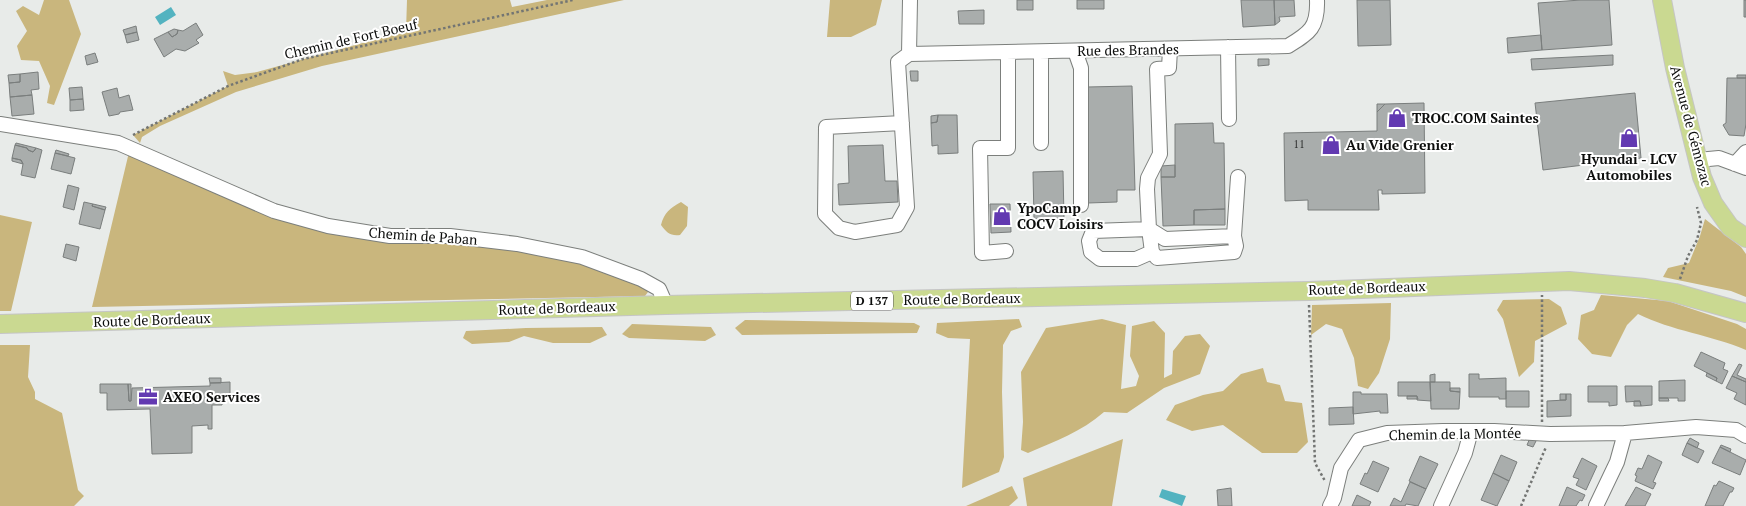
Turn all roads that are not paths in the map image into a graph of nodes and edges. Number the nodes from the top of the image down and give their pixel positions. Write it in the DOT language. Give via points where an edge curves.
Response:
graph roads {
  1 [pos="910,0"];
  2 [pos="1317,0"];
  3 [pos="1662,0"];
  4 [pos="1228,47"];
  5 [pos="1170,49"];
  6 [pos="1075,51"];
  7 [pos="1041,52"];
  8 [pos="1008,53"];
  9 [pos="909,54"];
  10 [pos="1229,119"];
  11 [pos="902,123"];
  12 [pos="0,124"];
  13 [pos="1041,143"];
  14 [pos="1746,152"];
  15 [pos="1698,160"];
  16 [pos="1741,166"];
  17 [pos="1238,177"];
  18 [pos="1081,205"];
  19 [pos="1149,230"];
  20 [pos="1234,236"];
  21 [pos="1746,238"];
  22 [pos="1006,251"];
  23 [pos="1152,252"];
  24 [pos="666,305"];
  25 [pos="1744,313"];
  26 [pos="0,324"];
  27 [pos="1470,431"];
  28 [pos="1625,433"];
  29 [pos="1746,436"];
  30 [pos="1332,502"];
  31 [pos="1441,506"];
  32 [pos="1596,506"];
  1 -- 9 [label="street"];
  2 -- 4 [label="street, Rue des Brandes" via="1318,14 1308,34 1288,46"];
  3 -- 15 [label="main road, Avenue de Gémozac"];
  4 -- 5 [label="street, Rue des Brandes"];
  4 -- 10 [label="street"];
  5 -- 6 [label="street, Rue des Brandes"];
  5 -- 19 [label="street" via="1168,68 1157,69 1160,154 1148,178"];
  6 -- 7 [label="street, Rue des Brandes"];
  6 -- 18 [label="street" via="1081,68"];
  7 -- 8 [label="street, Rue des Brandes"];
  7 -- 13 [label="street"];
  8 -- 9 [label="street, Rue des Brandes"];
  8 -- 22 [label="street" via="1008,148 980,148 982,252"];
  9 -- 11 [label="street" via="898,62"];
  11 -- 11 [label="street" via="907,207 897,226 855,232 839,228 825,214 826,127"];
  12 -- 24 [label="street, Chemin de Paban" via="118,143 274,211 328,226 390,236 450,236 517,244 582,258 641,279 659,289"];
  14 -- 16 [label="street"];
  15 -- 16 [label="street" via="1719,158"];
  15 -- 21 [label="main road, Avenue de Gémozac" via="1713,203 1730,227"];
  17 -- 20 [label="street"];
  19 -- 20 [label="street" via="1165,240"];
  19 -- 23 [label="street"];
  19 -- 23 [label="street" via="1093,231 1089,241 1091,252 1100,259 1136,259"];
  20 -- 23 [label="street" via="1234,252 1157,258"];
  24 -- 25 [label="main road, Route de Bordeaux / D 137" via="1309,291 1542,282 1596,283 1675,293"];
  24 -- 26 [label="main road, Route de Bordeaux / D 137"];
  27 -- 28 [label="street, Chemin de la Montée"];
  27 -- 30 [label="street, Chemin de la Montée" via="1387,433 1359,440 1341,468"];
  27 -- 31 [label="street" via="1465,453"];
  28 -- 29 [label="street, Chemin de la Montée" via="1696,426 1736,430"];
  28 -- 32 [label="street"];
}
